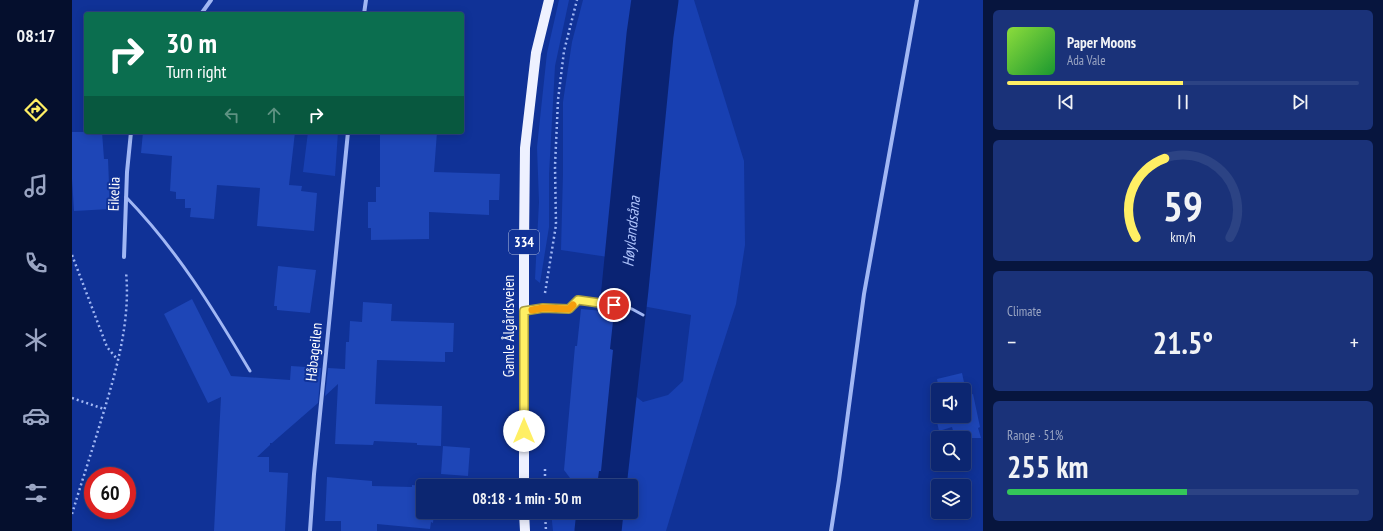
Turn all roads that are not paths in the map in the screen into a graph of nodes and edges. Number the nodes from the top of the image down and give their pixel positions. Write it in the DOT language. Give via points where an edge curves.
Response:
graph roads {
  1 [pos="211,0"];
  2 [pos="366,0"];
  3 [pos="549,0"];
  4 [pos="917,0"];
  5 [pos="202,12"];
  6 [pos="364,12"];
  7 [pos="131,134"];
  8 [pos="348,134"];
  9 [pos="126,197"];
  10 [pos="124,257"];
  11 [pos="524,311"];
  12 [pos="643,315"];
  13 [pos="250,371"];
  14 [pos="524,479"];
  15 [pos="524,519"];
  16 [pos="310,531"];
  17 [pos="525,531"];
  18 [pos="831,531"];
  1 -- 5 [label="street"];
  2 -- 6 [label="street"];
  3 -- 11 [label="main road, Gamle Ålgårdsveien / 334" via="536,53 526,148"];
  4 -- 18 [label="street" via="864,294"];
  7 -- 9 [label="street, Eikelia"];
  8 -- 16 [label="street, Håbageilen"];
  9 -- 10 [label="street, Eikelia"];
  9 -- 13 [label="lane" via="179,258 212,306"];
  11 -- 12 [label="lane" via="543,308 569,309 578,300 632,309"];
  11 -- 14 [label="main road, Gamle Ålgårdsveien / 334"];
  15 -- 17 [label="main road"];
}
